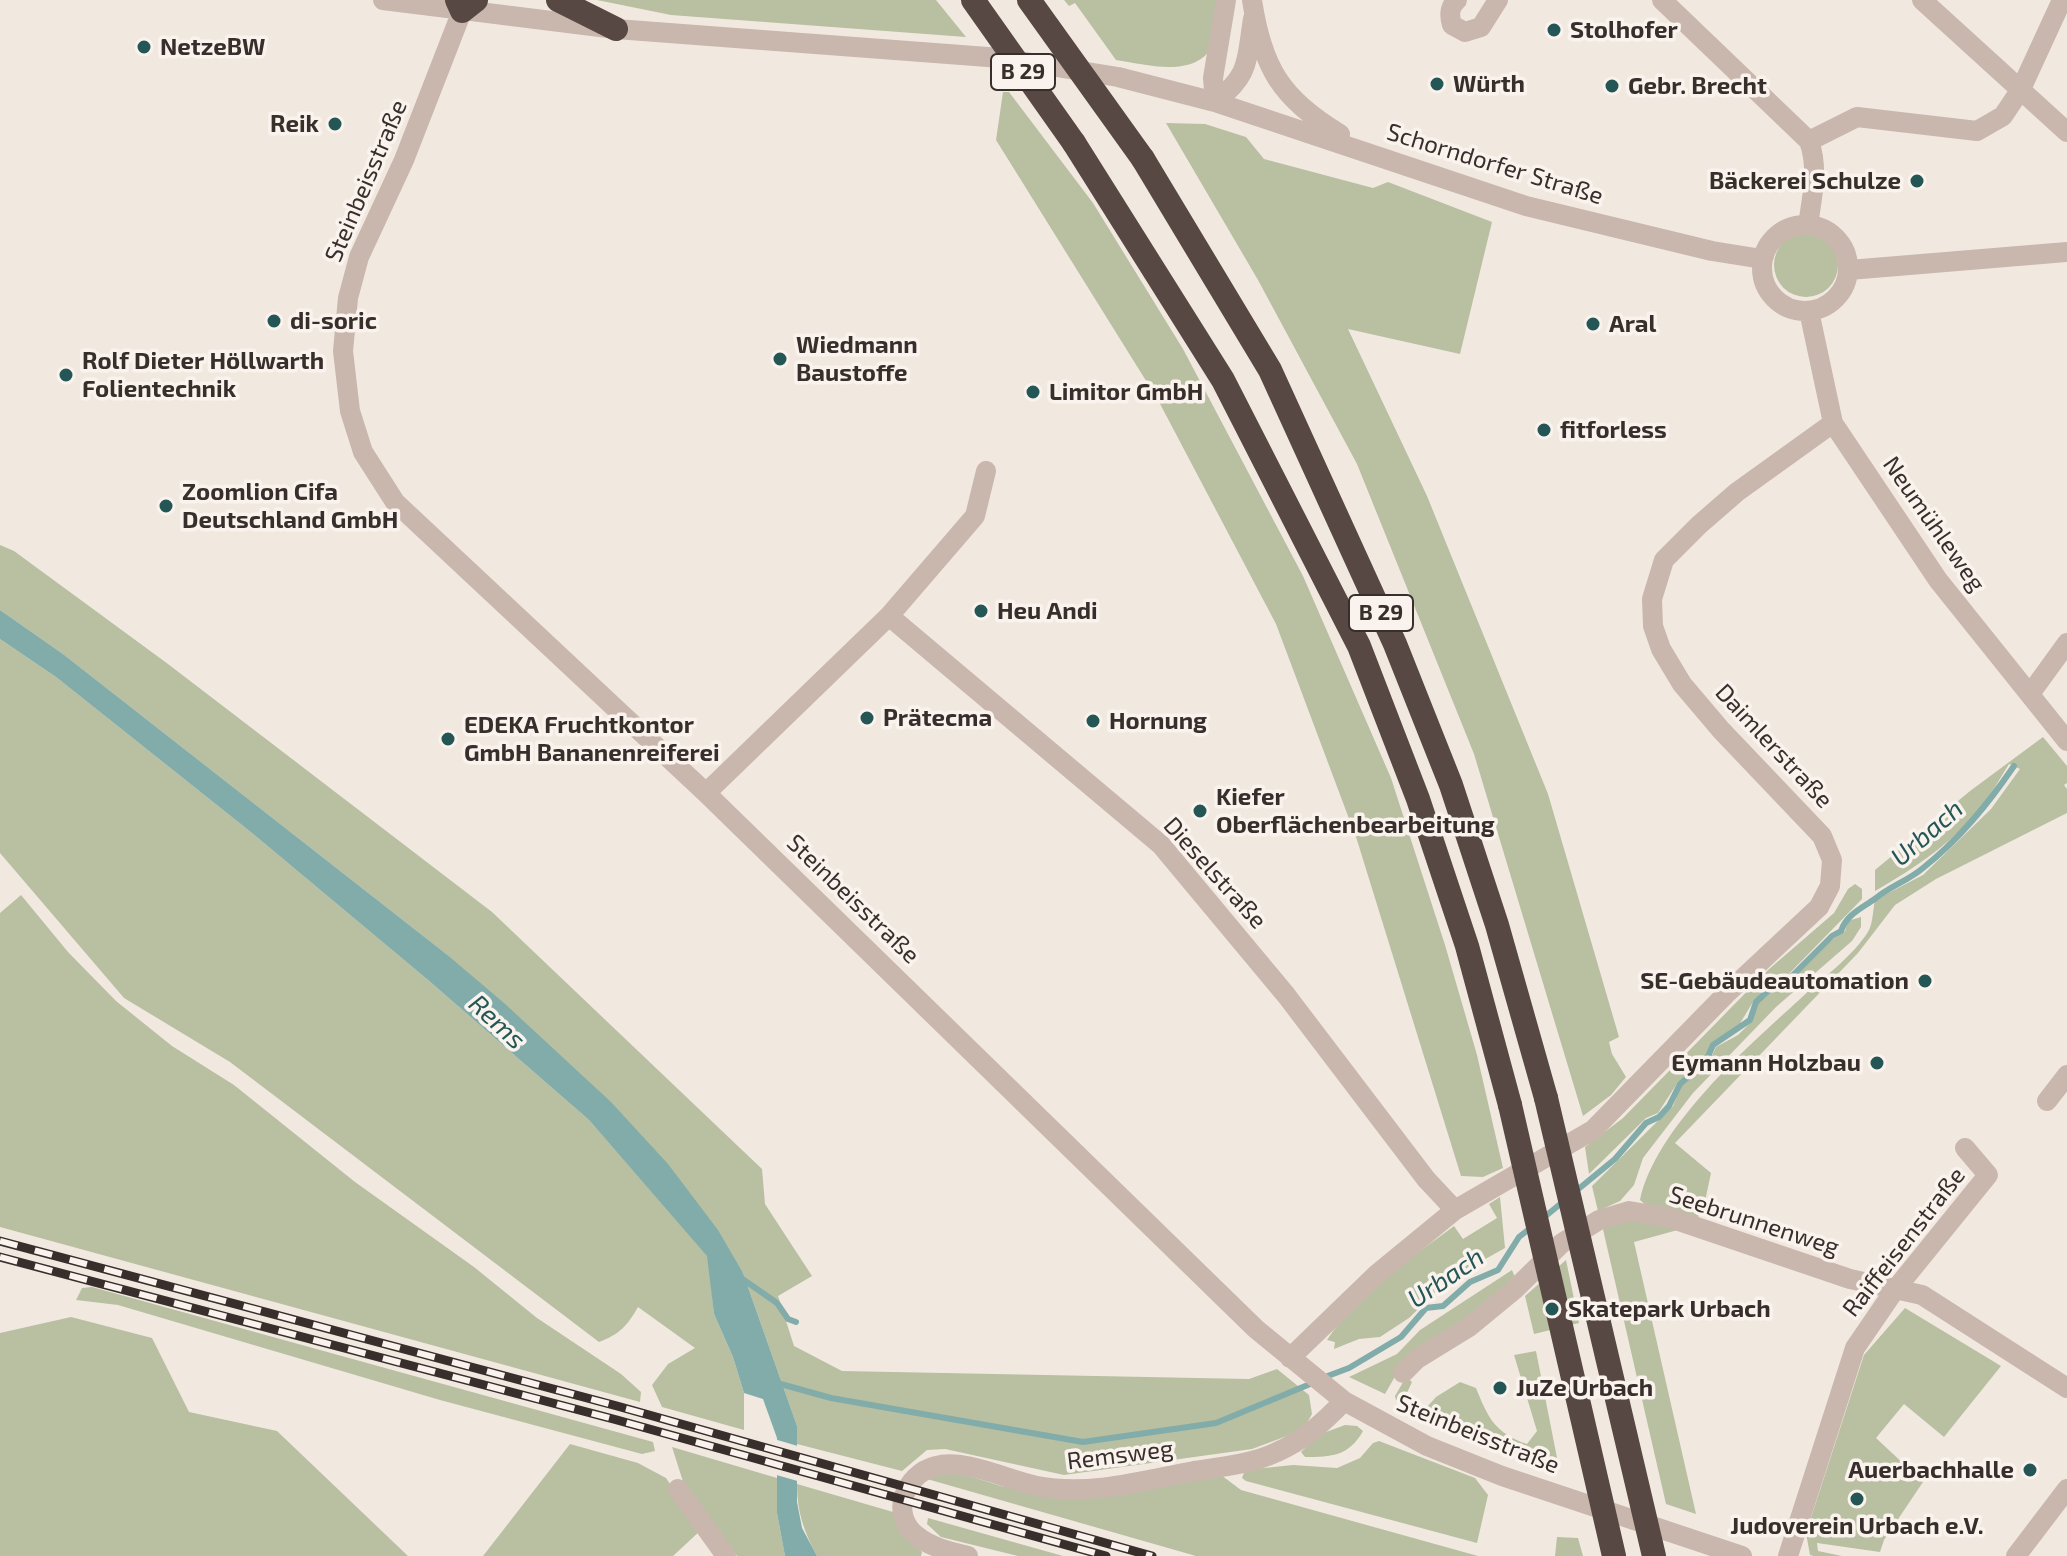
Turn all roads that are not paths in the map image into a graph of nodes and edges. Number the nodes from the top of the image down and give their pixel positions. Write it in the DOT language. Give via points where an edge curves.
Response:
graph roads {
  1 [pos="383,0"];
  2 [pos="558,0"];
  3 [pos="973,0"];
  4 [pos="1029,0"];
  5 [pos="1226,0"];
  6 [pos="1457,0"];
  7 [pos="1498,0"];
  8 [pos="1662,0"];
  9 [pos="1922,0"];
  10 [pos="2062,0"];
  11 [pos="465,4"];
  12 [pos="1253,5"];
  13 [pos="616,29"];
  14 [pos="2021,89"];
  15 [pos="1215,102"];
  16 [pos="2067,132"];
  17 [pos="1809,141"];
  18 [pos="1374,154"];
  19 [pos="1808,225"];
  20 [pos="2067,252"];
  21 [pos="1762,259"];
  22 [pos="1849,270"];
  23 [pos="1809,311"];
  24 [pos="1833,423"];
  25 [pos="986,471"];
  26 [pos="889,616"];
  27 [pos="2067,643"];
  28 [pos="2030,694"];
  29 [pos="2067,741"];
  30 [pos="706,793"];
  31 [pos="2067,1075"];
  32 [pos="2047,1101"];
  33 [pos="1965,1148"];
  34 [pos="1455,1210"];
  35 [pos="1894,1291"];
  36 [pos="1295,1362"];
  37 [pos="1403,1373"];
  38 [pos="2067,1388"];
  39 [pos="1340,1398"];
  40 [pos="678,1489"];
  41 [pos="2067,1489"];
  42 [pos="726,1556"];
  43 [pos="968,1556"];
  44 [pos="1614,1556"];
  45 [pos="1654,1556"];
  46 [pos="1742,1556"];
  47 [pos="1788,1556"];
  48 [pos="2016,1556"];
  1 -- 11 [label="street, Schorndorfer Straße"];
  2 -- 13 [label="highway"];
  3 -- 44 [label="highway, B 29, bridge" via="1074,143 1223,380 1359,646 1467,946 1510,1105"];
  4 -- 45 [label="highway, B 29, bridge" via="1143,159 1270,370 1395,644 1456,799 1497,925 1546,1098"];
  5 -- 15 [label="street" via="1213,78"];
  6 -- 7 [label="street" via="1449,17 1465,32 1481,27"];
  8 -- 17 [label="street"];
  9 -- 14 [label="street"];
  10 -- 14 [label="street"];
  11 -- 13 [label="street, Schorndorfer Straße"];
  11 -- 30 [label="street, Steinbeisstraße" via="404,160 359,257 343,351 350,411 363,452 395,502"];
  12 -- 15 [label="street" via="1244,71 1235,87"];
  12 -- 18 [label="street" via="1269,68 1288,96"];
  13 -- 15 [label="street, Schorndorfer Straße" via="1001,58 1118,77"];
  14 -- 16 [label="street"];
  14 -- 17 [label="street" via="2003,116 1977,131 1857,117"];
  15 -- 18 [label="street, Schorndorfer Straße"];
  17 -- 19 [label="street" via="1815,175"];
  18 -- 21 [label="street, Schorndorfer Straße" via="1526,206"];
  19 -- 21 [label="street" via="1775,237"];
  19 -- 22 [label="street" via="1835,236 1846,251"];
  20 -- 22 [label="street"];
  21 -- 23 [label="street" via="1763,276 1774,298 1784,306"];
  22 -- 23 [label="street" via="1832,303"];
  23 -- 24 [label="street, Neumühleweg"];
  24 -- 28 [label="street, Neumühleweg" via="1938,580"];
  24 -- 34 [label="street, Daimlerstraße" via="1699,525 1664,560 1652,599 1661,649 1682,684 1822,836 1832,860 1830,886 1819,907 1593,1130"];
  25 -- 26 [label="street" via="975,516"];
  26 -- 30 [label="street"];
  26 -- 34 [label="street, Dieselstraße" via="1161,845"];
  27 -- 28 [label="street"];
  28 -- 29 [label="street, Neumühleweg"];
  30 -- 36 [label="street, Steinbeisstraße"];
  31 -- 32 [label="street"];
  33 -- 35 [label="street, Raiffeisenstraße" via="1988,1175"];
  34 -- 36 [label="street" via="1377,1274"];
  35 -- 37 [label="street, Seebrunnenweg" via="1670,1218 1629,1211 1599,1220 1562,1243 1469,1327"];
  35 -- 38 [label="street, Seebrunnenweg" via="1922,1295"];
  35 -- 47 [label="street, Raiffeisenstraße" via="1855,1348"];
  36 -- 39 [label="street, Steinbeisstraße"];
  39 -- 43 [label="street, Remsweg" via="1317,1430 1276,1453 1105,1487 1073,1491 952,1463 935,1466 912,1480 903,1493 904,1515 914,1535"];
  39 -- 46 [label="street, Steinbeisstraße" via="1427,1446 1502,1476"];
  40 -- 42 [label="street"];
  41 -- 48 [label="street"];
}
